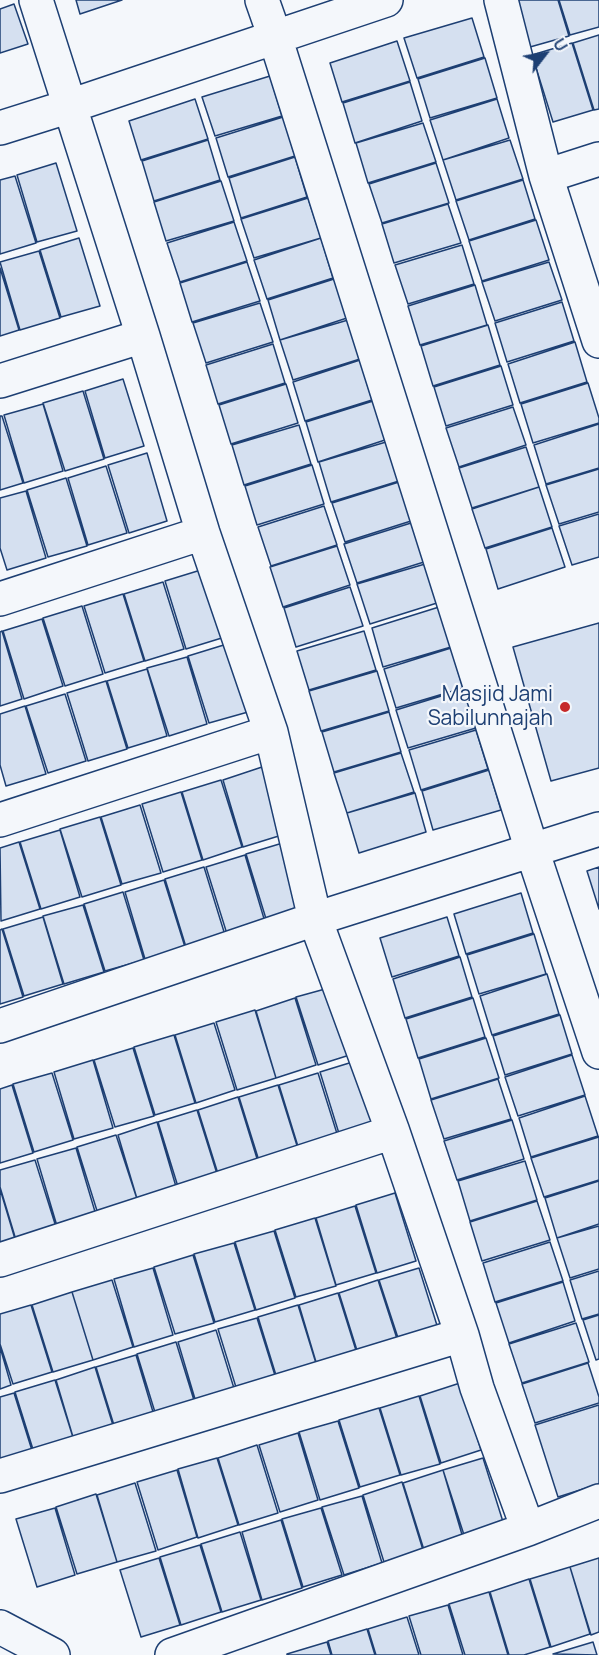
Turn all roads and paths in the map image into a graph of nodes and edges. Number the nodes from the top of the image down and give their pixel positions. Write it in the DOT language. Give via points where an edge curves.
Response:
graph roads {
  1 [pos="36,0"];
  2 [pos="262,0"];
  3 [pos="386,0"];
  4 [pos="501,0"];
  5 [pos="275,37"];
  6 [pos="70,106"];
  7 [pos="0,128"];
  8 [pos="599,159"];
  9 [pos="546,176"];
  10 [pos="143,336"];
  11 [pos="599,341"];
  12 [pos="0,381"];
  13 [pos="203,533"];
  14 [pos="0,599"];
  15 [pos="271,732"];
  16 [pos="0,820"];
  17 [pos="599,829"];
  18 [pos="531,850"];
  19 [pos="315,919"];
  20 [pos="0,1026"];
  21 [pos="599,1052"];
  22 [pos="393,1132"];
  23 [pos="0,1260"];
  24 [pos="462,1335"];
  25 [pos="0,1476"];
  26 [pos="599,1501"];
  27 [pos="528,1529"];
  28 [pos="0,1627"];
  29 [pos="54,1655"];
  30 [pos="172,1655"];
  1 -- 6 [label="street"];
  2 -- 5 [label="street"];
  3 -- 5 [label="street"];
  4 -- 9 [label="street"];
  5 -- 6 [label="street"];
  5 -- 18 [label="street"];
  6 -- 7 [label="street"];
  6 -- 10 [label="street"];
  8 -- 9 [label="street"];
  9 -- 11 [label="street"];
  10 -- 12 [label="street"];
  10 -- 13 [label="street"];
  13 -- 14 [label="street"];
  13 -- 15 [label="street"];
  15 -- 16 [label="street"];
  15 -- 19 [label="street"];
  17 -- 18 [label="street"];
  18 -- 19 [label="street"];
  18 -- 21 [label="street"];
  19 -- 20 [label="street"];
  19 -- 22 [label="street"];
  22 -- 23 [label="street"];
  22 -- 24 [label="street"];
  24 -- 25 [label="street"];
  24 -- 27 [label="street"];
  26 -- 27 [label="street"];
  27 -- 30 [label="street"];
  28 -- 29 [label="street"];
}
